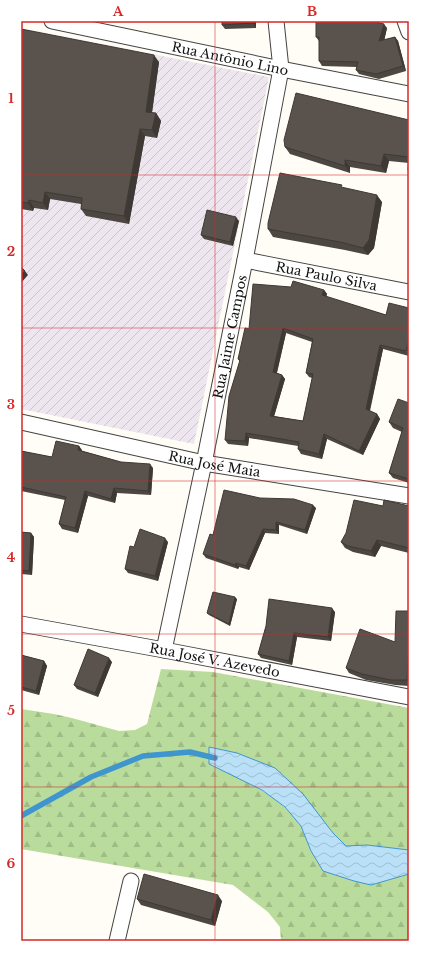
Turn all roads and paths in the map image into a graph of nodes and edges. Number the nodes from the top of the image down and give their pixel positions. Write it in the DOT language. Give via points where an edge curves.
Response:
graph roads {
  1 [pos="52,21"];
  2 [pos="276,21"];
  3 [pos="405,21"];
  4 [pos="409,32"];
  5 [pos="281,69"];
  6 [pos="409,94"];
  7 [pos="245,260"];
  8 [pos="409,292"];
  9 [pos="21,422"];
  10 [pos="204,462"];
  11 [pos="409,496"];
  12 [pos="21,624"];
  13 [pos="164,650"];
  14 [pos="409,698"];
  15 [pos="131,881"];
  16 [pos="117,941"];
  1 -- 5 [label="street, Rua Antônio Lino"];
  2 -- 5 [label="street, Rua Jaime Campos"];
  3 -- 4 [label="street"];
  5 -- 6 [label="street, Rua Antônio Lino"];
  5 -- 7 [label="street, Rua Jaime Campos"];
  7 -- 8 [label="street, Rua Paulo Silva"];
  7 -- 10 [label="street, Rua Jaime Campos"];
  9 -- 10 [label="street, Rua José Maia"];
  10 -- 11 [label="street, Rua José Maia"];
  10 -- 13 [label="street, Rua Jaime Campos"];
  12 -- 13 [label="street, Rua José V. Azevedo"];
  13 -- 14 [label="street, Rua José V. Azevedo"];
  15 -- 16 [label="street"];
}
